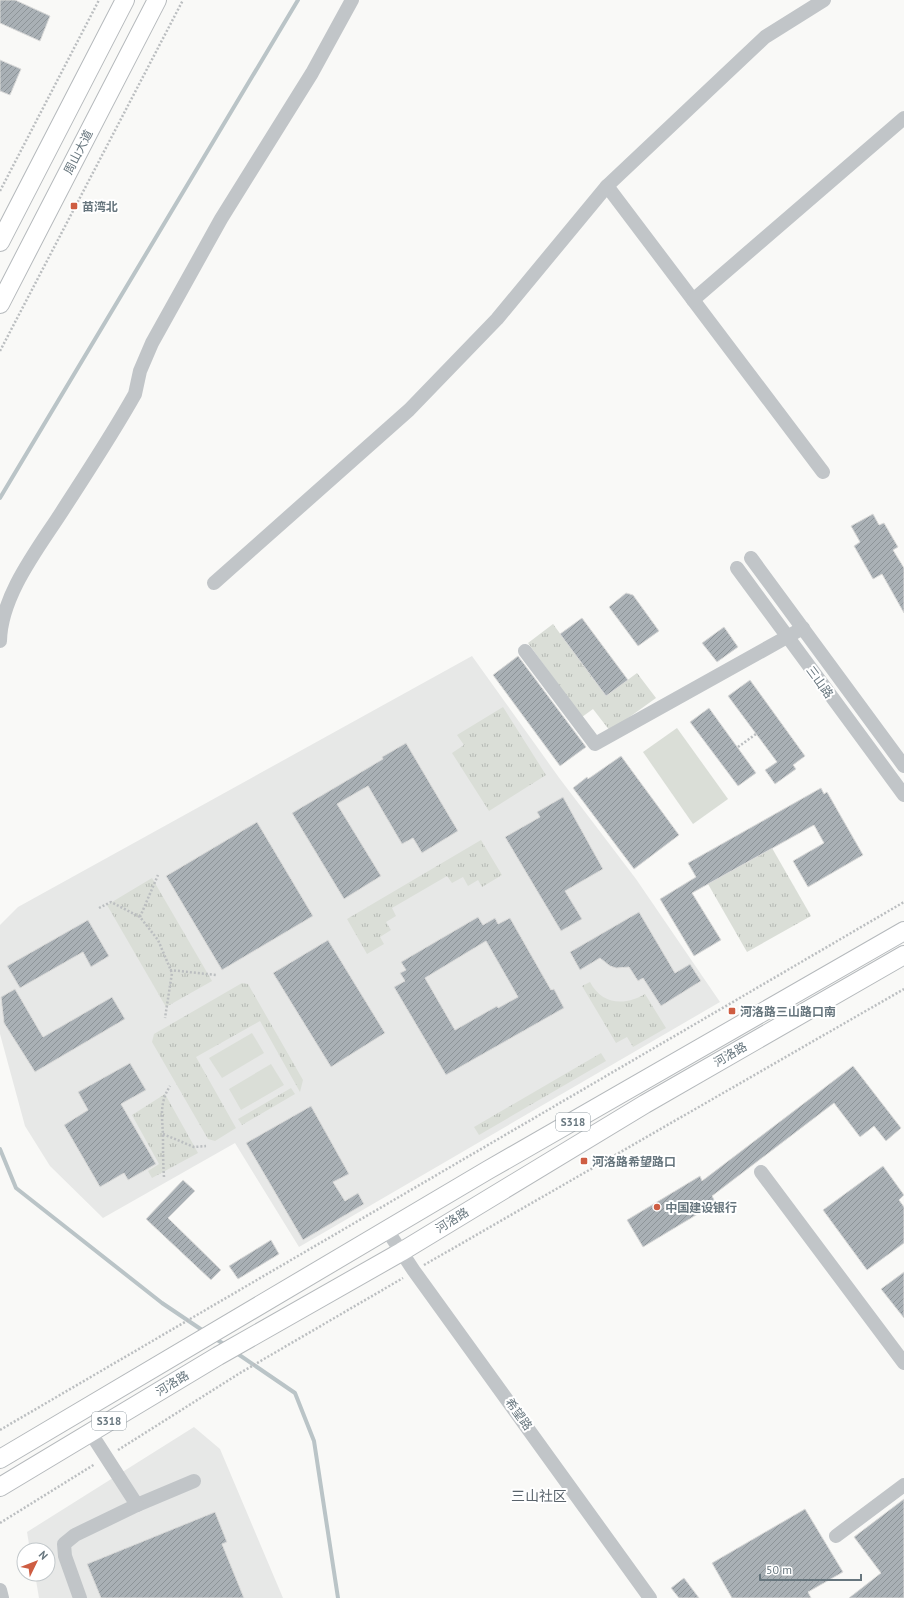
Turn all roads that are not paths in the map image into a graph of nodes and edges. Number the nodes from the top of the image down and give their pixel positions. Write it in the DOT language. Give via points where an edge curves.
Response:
graph roads {
  1 [pos="125,0"];
  2 [pos="157,0"];
  3 [pos="352,0"];
  4 [pos="824,0"];
  5 [pos="904,118"];
  6 [pos="607,186"];
  7 [pos="0,242"];
  8 [pos="693,300"];
  9 [pos="0,304"];
  10 [pos="823,472"];
  11 [pos="751,558"];
  12 [pos="737,568"];
  13 [pos="214,583"];
  14 [pos="803,628"];
  15 [pos="787,636"];
  16 [pos="0,641"];
  17 [pos="525,651"];
  18 [pos="904,766"];
  19 [pos="904,795"];
  20 [pos="904,931"];
  21 [pos="904,955"];
  22 [pos="761,1172"];
  23 [pos="387,1230"];
  24 [pos="401,1252"];
  25 [pos="904,1364"];
  26 [pos="90,1432"];
  27 [pos="0,1459"];
  28 [pos="194,1482"];
  29 [pos="904,1485"];
  30 [pos="0,1487"];
  31 [pos="137,1505"];
  32 [pos="836,1536"];
  33 [pos="0,1590"];
  34 [pos="2,1598"];
  35 [pos="80,1598"];
  36 [pos="650,1598"];
  1 -- 7 [label="main road"];
  2 -- 9 [label="main road, 周山大道"];
  3 -- 16 [label="street" via="312,73 221,219 152,343 140,370 135,394 27,565 10,598"];
  4 -- 6 [label="street" via="765,37"];
  5 -- 8 [label="street"];
  6 -- 8 [label="street"];
  6 -- 13 [label="street" via="497,319 409,410"];
  8 -- 10 [label="street"];
  11 -- 14 [label="street, 三山路"];
  12 -- 15 [label="street, 三山路"];
  14 -- 15 [label="street"];
  14 -- 18 [label="street, 三山路"];
  15 -- 17 [label="street" via="595,744"];
  15 -- 19 [label="street, 三山路"];
  20 -- 23 [label="main road, 河洛路 / S318"];
  21 -- 24 [label="main road, 河洛路 / S318" via="645,1104"];
  22 -- 25 [label="street"];
  23 -- 24 [label="street, 希望路"];
  23 -- 27 [label="main road, 河洛路 / S318"];
  24 -- 26 [label="main road, 河洛路 / S318"];
  24 -- 36 [label="street, 希望路"];
  26 -- 30 [label="main road, 河洛路 / S318"];
  26 -- 31 [label="street"];
  28 -- 31 [label="street"];
  29 -- 32 [label="street"];
  31 -- 35 [label="street" via="75,1535 64,1544 65,1556"];
  33 -- 34 [label="street"];
}
